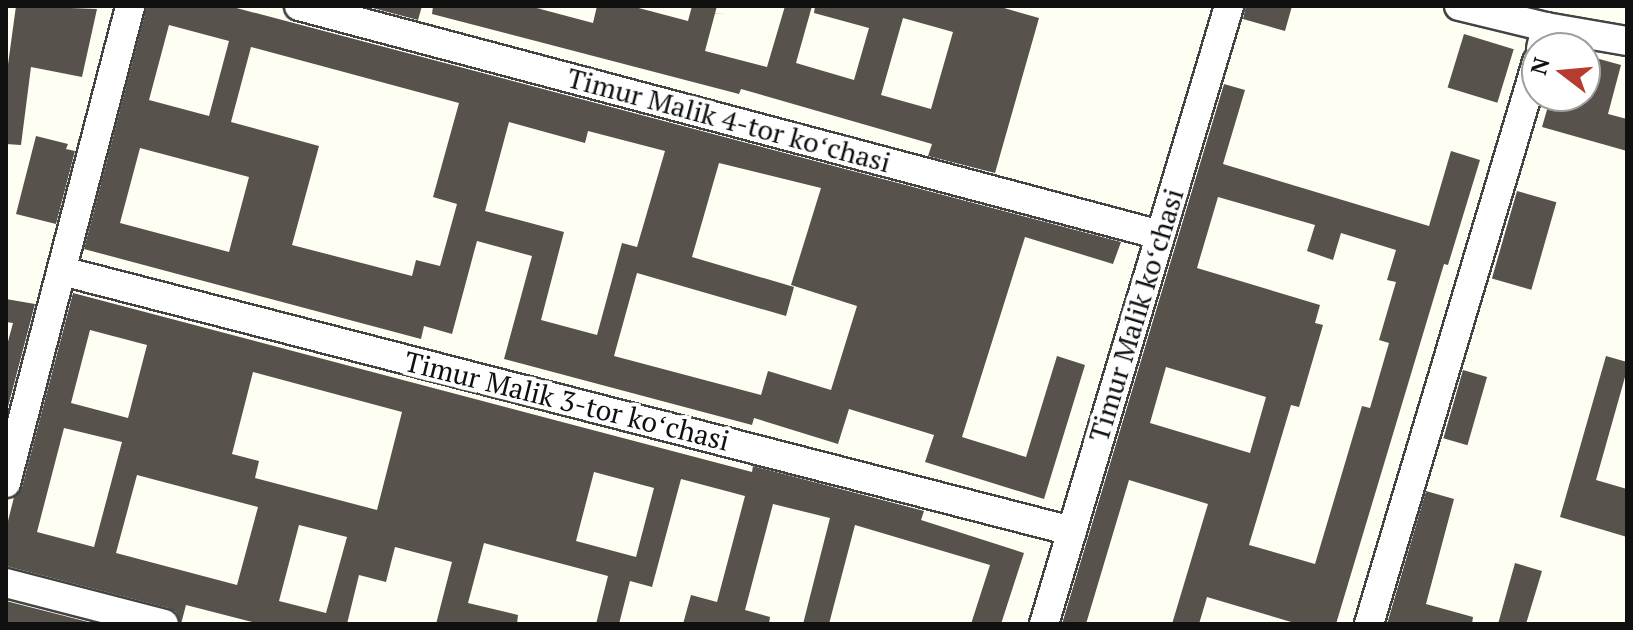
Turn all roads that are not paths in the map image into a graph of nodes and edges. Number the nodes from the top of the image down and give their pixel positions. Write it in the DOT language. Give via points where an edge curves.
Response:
graph roads {
  1 [pos="130,6"];
  2 [pos="299,6"];
  3 [pos="1229,6"];
  4 [pos="1459,6"];
  5 [pos="1492,10"];
  6 [pos="1533,32"];
  7 [pos="1601,40"];
  8 [pos="1627,41"];
  9 [pos="1522,112"];
  10 [pos="1160,235"];
  11 [pos="62,271"];
  12 [pos="6,483"];
  13 [pos="1072,531"];
  14 [pos="6,583"];
  15 [pos="164,624"];
  16 [pos="1044,624"];
  17 [pos="1369,624"];
  1 -- 11 [label="street"];
  2 -- 10 [label="street, Timur Malik 4-tor koʻchasi"];
  3 -- 10 [label="street, Timur Malik koʻchasi"];
  4 -- 5 [label="street"];
  5 -- 6 [label="street"];
  7 -- 8 [label="street"];
  9 -- 17 [label="street"];
  10 -- 13 [label="street, Timur Malik koʻchasi"];
  11 -- 12 [label="street"];
  11 -- 13 [label="street, Timur Malik 3-tor koʻchasi"];
  13 -- 16 [label="street, Timur Malik koʻchasi"];
  14 -- 15 [label="street"];
}
